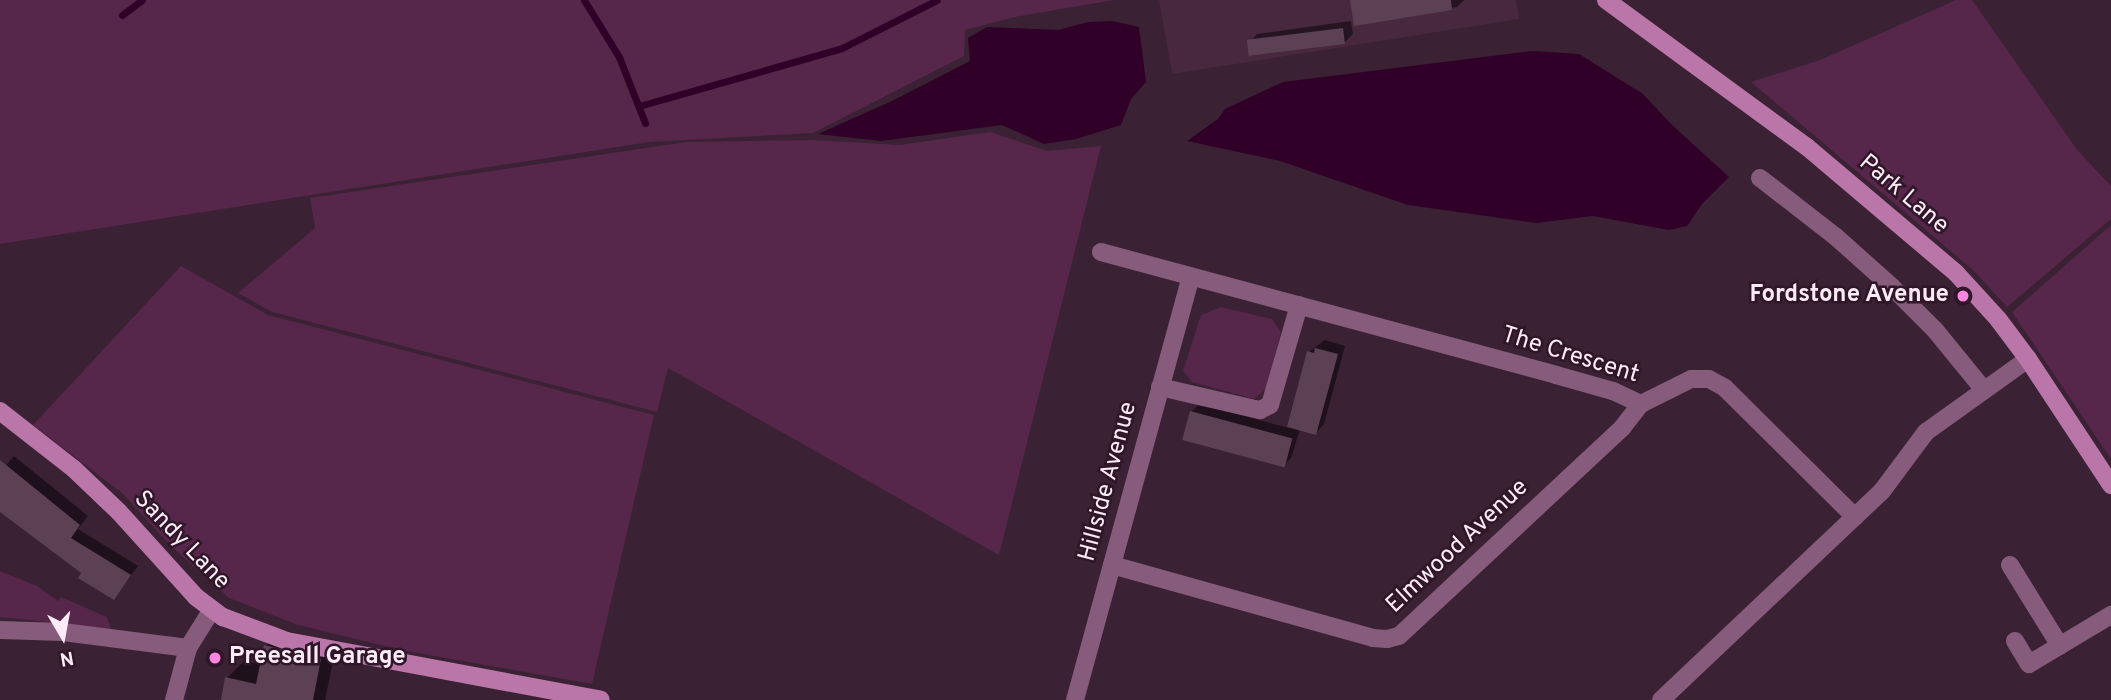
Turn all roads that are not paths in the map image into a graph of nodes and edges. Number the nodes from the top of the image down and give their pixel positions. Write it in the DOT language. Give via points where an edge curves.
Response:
graph roads {
  1 [pos="1606,0"];
  2 [pos="1760,178"];
  3 [pos="1101,252"];
  4 [pos="1191,277"];
  5 [pos="1299,306"];
  6 [pos="2028,359"];
  7 [pos="1160,387"];
  8 [pos="1984,390"];
  9 [pos="1641,404"];
  10 [pos="0,411"];
  11 [pos="2111,485"];
  12 [pos="1855,517"];
  13 [pos="1112,565"];
  14 [pos="2010,565"];
  15 [pos="211,611"];
  16 [pos="2111,615"];
  17 [pos="0,630"];
  18 [pos="2015,641"];
  19 [pos="2060,646"];
  20 [pos="188,648"];
  21 [pos="174,700"];
  22 [pos="601,700"];
  23 [pos="1075,700"];
  24 [pos="1661,700"];
  1 -- 6 [label="main road, Park Lane" via="1807,147 1902,225 1978,295"];
  2 -- 8 [label="street" via="1891,286"];
  3 -- 4 [label="street, The Crescent"];
  4 -- 5 [label="street, The Crescent"];
  4 -- 7 [label="street, Hillside Avenue"];
  5 -- 7 [label="street" via="1270,405 1260,410"];
  5 -- 9 [label="street, The Crescent" via="1613,391"];
  6 -- 8 [label="street"];
  6 -- 11 [label="main road, Park Lane"];
  7 -- 13 [label="street, Hillside Avenue"];
  8 -- 12 [label="street" via="1926,432 1899,472"];
  9 -- 12 [label="street, The Crescent" via="1691,379 1709,379 1725,388"];
  9 -- 13 [label="street, Elmwood Avenue" via="1622,428 1399,636 1373,638"];
  10 -- 15 [label="main road, Sandy Lane" via="120,512"];
  12 -- 24 [label="street"];
  13 -- 23 [label="street, Hillside Avenue"];
  14 -- 19 [label="street"];
  15 -- 20 [label="street"];
  15 -- 22 [label="main road, Sandy Lane" via="287,641"];
  16 -- 19 [label="street"];
  17 -- 20 [label="street" via="63,632"];
  18 -- 19 [label="street" via="2029,664"];
  20 -- 21 [label="street"];
}
